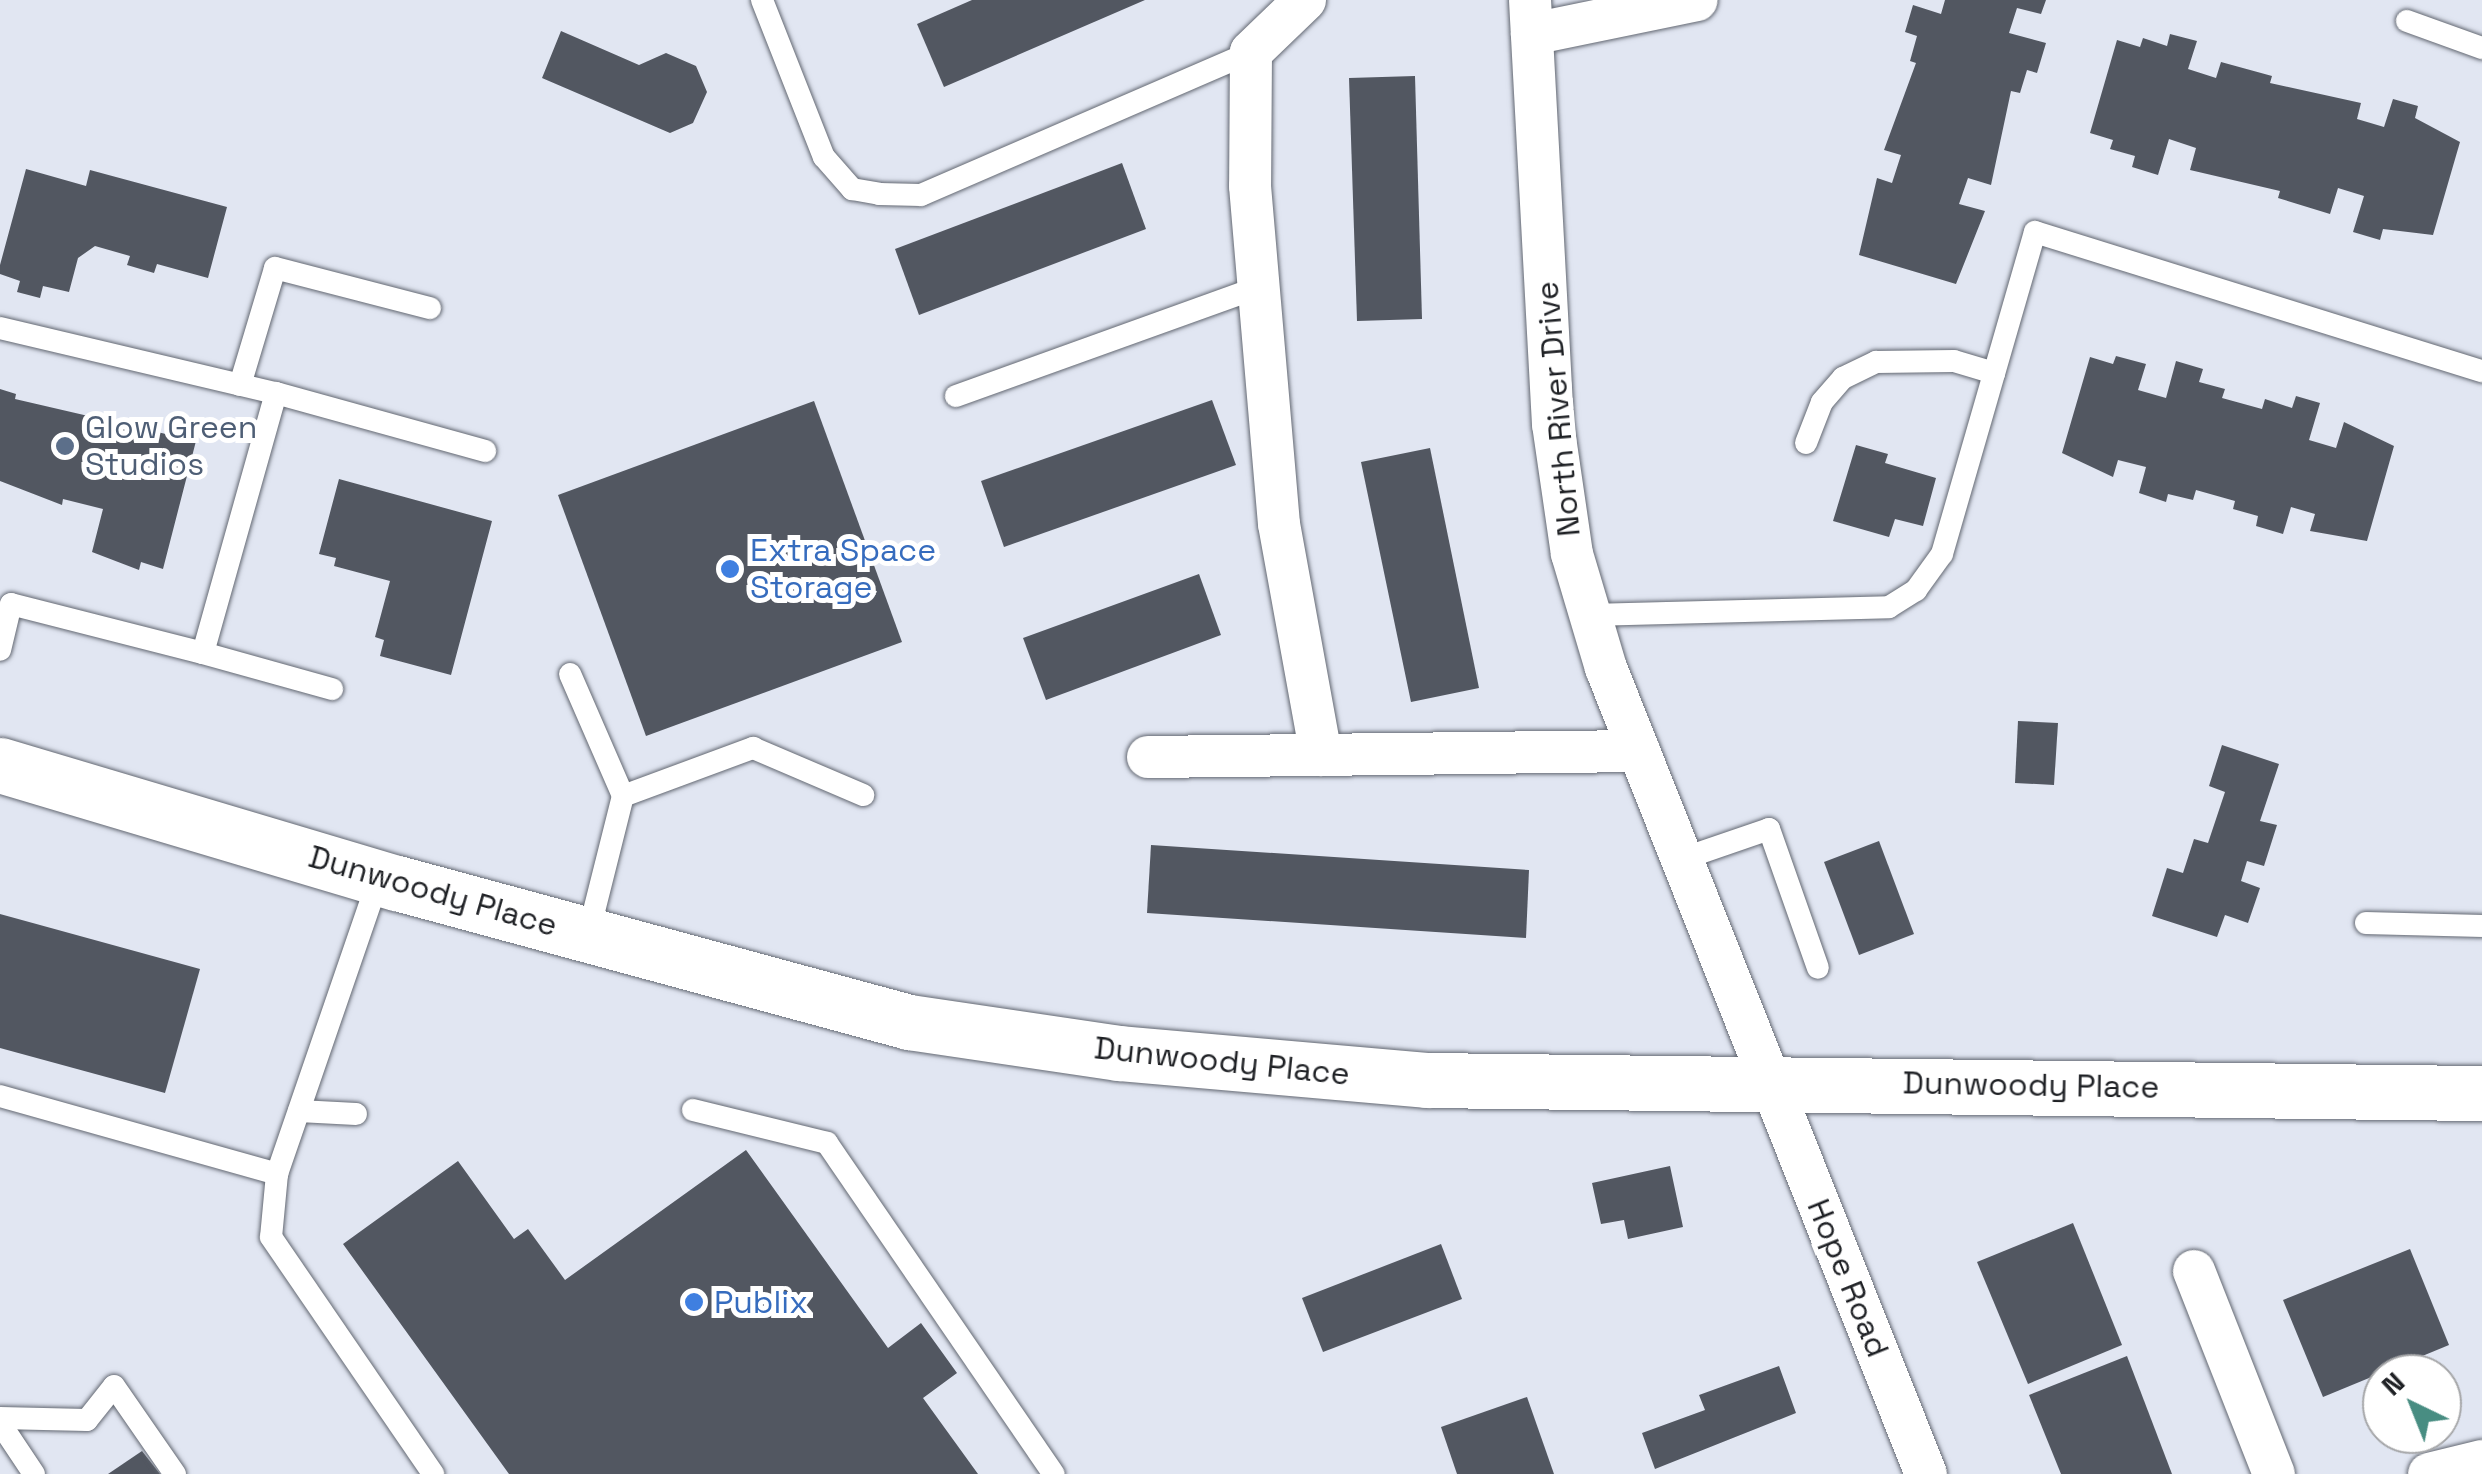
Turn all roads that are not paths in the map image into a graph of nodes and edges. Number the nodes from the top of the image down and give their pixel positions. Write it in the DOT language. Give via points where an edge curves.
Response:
graph roads {
  1 [pos="762,0"];
  2 [pos="1697,0"];
  3 [pos="1297,1"];
  4 [pos="1531,17"];
  5 [pos="2407,21"];
  6 [pos="2482,48"];
  7 [pos="1252,52"];
  8 [pos="1258,287"];
  9 [pos="430,308"];
  10 [pos="0,328"];
  11 [pos="2482,371"];
  12 [pos="1994,373"];
  13 [pos="240,385"];
  14 [pos="276,393"];
  15 [pos="956,396"];
  16 [pos="1806,443"];
  17 [pos="485,451"];
  18 [pos="6,603"];
  19 [pos="1590,615"];
  20 [pos="0,650"];
  21 [pos="203,653"];
  22 [pos="570,674"];
  23 [pos="332,688"];
  24 [pos="1639,750"];
  25 [pos="1321,755"];
  26 [pos="1148,757"];
  27 [pos="0,765"];
  28 [pos="863,795"];
  29 [pos="623,796"];
  30 [pos="1682,859"];
  31 [pos="378,877"];
  32 [pos="2366,922"];
  33 [pos="2482,926"];
  34 [pos="588,935"];
  35 [pos="1818,968"];
  36 [pos="1770,1081"];
  37 [pos="2482,1093"];
  38 [pos="0,1096"];
  39 [pos="299,1110"];
  40 [pos="693,1110"];
  41 [pos="356,1114"];
  42 [pos="277,1174"];
  43 [pos="2194,1271"];
  44 [pos="0,1420"];
  45 [pos="2482,1461"];
  46 [pos="34,1474"];
  47 [pos="176,1474"];
  48 [pos="433,1474"];
  49 [pos="1054,1474"];
  50 [pos="1926,1474"];
  51 [pos="2274,1474"];
  52 [pos="2429,1474"];
  1 -- 7 [label="lane" via="824,157 852,189 880,194 920,195"];
  2 -- 4 [label="street"];
  3 -- 7 [label="street"];
  4 -- 19 [label="street, North River Drive" via="1553,424 1572,554"];
  5 -- 6 [label="lane"];
  7 -- 8 [label="street" via="1250,186"];
  8 -- 15 [label="lane"];
  8 -- 25 [label="street" via="1279,524"];
  9 -- 13 [label="lane" via="275,268"];
  10 -- 13 [label="lane"];
  11 -- 12 [label="lane" via="2035,232"];
  12 -- 16 [label="lane" via="1954,361 1876,362 1843,378 1822,402"];
  12 -- 19 [label="lane" via="1942,554 1916,590 1890,607"];
  13 -- 14 [label="lane"];
  14 -- 17 [label="lane"];
  14 -- 21 [label="lane"];
  18 -- 20 [label="lane"];
  18 -- 21 [label="lane"];
  19 -- 24 [label="street, North River Drive"];
  21 -- 23 [label="lane"];
  22 -- 29 [label="lane"];
  24 -- 25 [label="street"];
  24 -- 30 [label="street, North River Drive"];
  25 -- 26 [label="street"];
  27 -- 31 [label="street, Dunwoody Place"];
  28 -- 29 [label="lane" via="754,748"];
  29 -- 34 [label="lane"];
  30 -- 35 [label="lane" via="1769,829"];
  30 -- 36 [label="street, North River Drive"];
  31 -- 34 [label="street, Dunwoody Place"];
  31 -- 39 [label="lane"];
  32 -- 33 [label="lane"];
  34 -- 36 [label="street, Dunwoody Place" via="910,1022 1119,1053 1427,1080"];
  36 -- 37 [label="street, Dunwoody Place"];
  36 -- 50 [label="street, Hope Road"];
  38 -- 42 [label="lane"];
  39 -- 41 [label="lane"];
  39 -- 42 [label="lane"];
  40 -- 49 [label="lane" via="827,1143"];
  42 -- 48 [label="lane" via="270,1237"];
  43 -- 51 [label="street"];
  44 -- 46 [label="lane"];
  44 -- 47 [label="lane" via="87,1420 114,1386"];
  45 -- 52 [label="street"];
}
